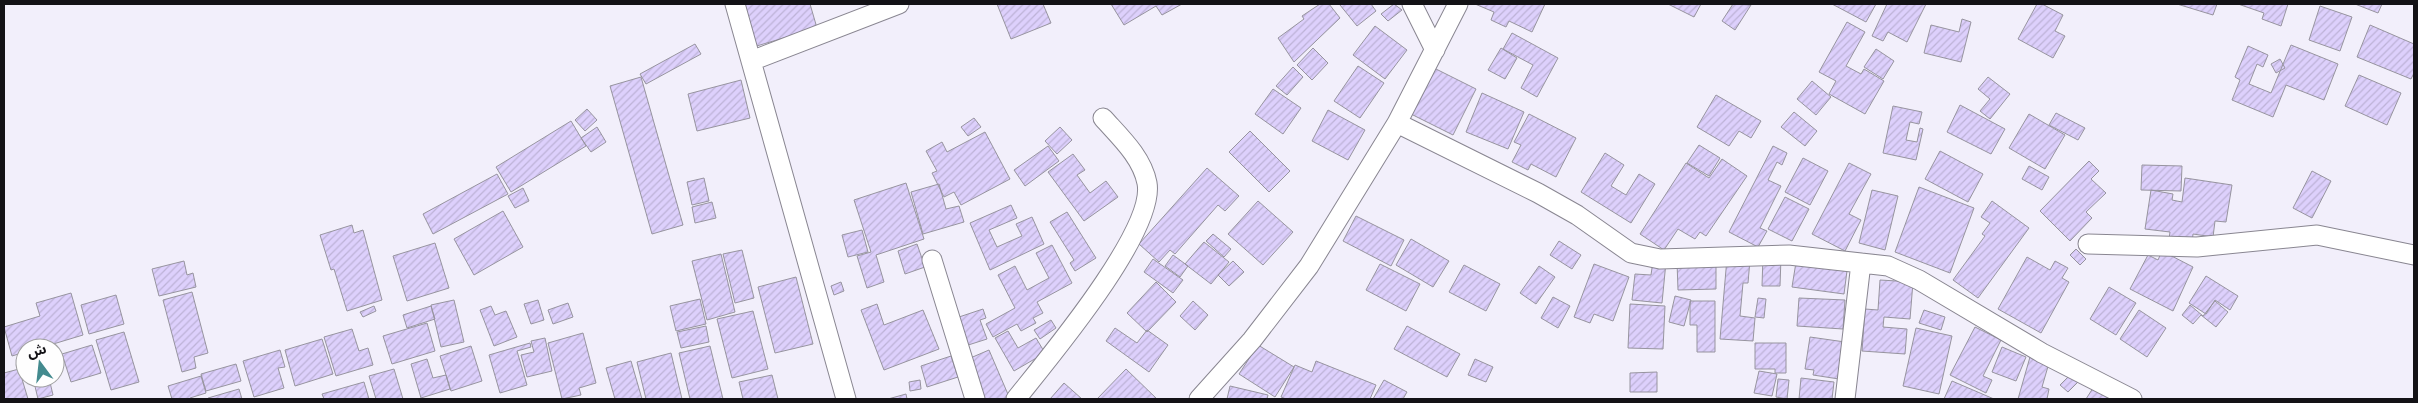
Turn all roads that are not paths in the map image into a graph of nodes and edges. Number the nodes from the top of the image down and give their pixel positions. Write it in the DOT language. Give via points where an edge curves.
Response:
graph roads {
  1 [pos="735,4"];
  2 [pos="899,4"];
  3 [pos="1412,4"];
  4 [pos="1458,4"];
  5 [pos="1435,50"];
  6 [pos="751,60"];
  7 [pos="1103,118"];
  8 [pos="1397,123"];
  9 [pos="2088,244"];
  10 [pos="2414,255"];
  11 [pos="932,260"];
  12 [pos="1861,263"];
  13 [pos="846,399"];
  14 [pos="975,399"];
  15 [pos="1016,399"];
  16 [pos="1199,399"];
  17 [pos="1845,399"];
  18 [pos="2132,399"];
  1 -- 6 [label="street"];
  2 -- 6 [label="street"];
  3 -- 5 [label="street"];
  4 -- 5 [label="street"];
  5 -- 8 [label="street"];
  6 -- 13 [label="street"];
  7 -- 15 [label="street" via="1138,158 1148,184 1142,220 1096,297"];
  8 -- 12 [label="street" via="1538,193 1631,253 1660,259 1789,255"];
  8 -- 16 [label="street" via="1309,266 1252,340"];
  9 -- 10 [label="street" via="2197,247 2317,235"];
  11 -- 14 [label="street"];
  12 -- 17 [label="street"];
  12 -- 18 [label="street" via="1888,266 1920,280 2042,353"];
}
